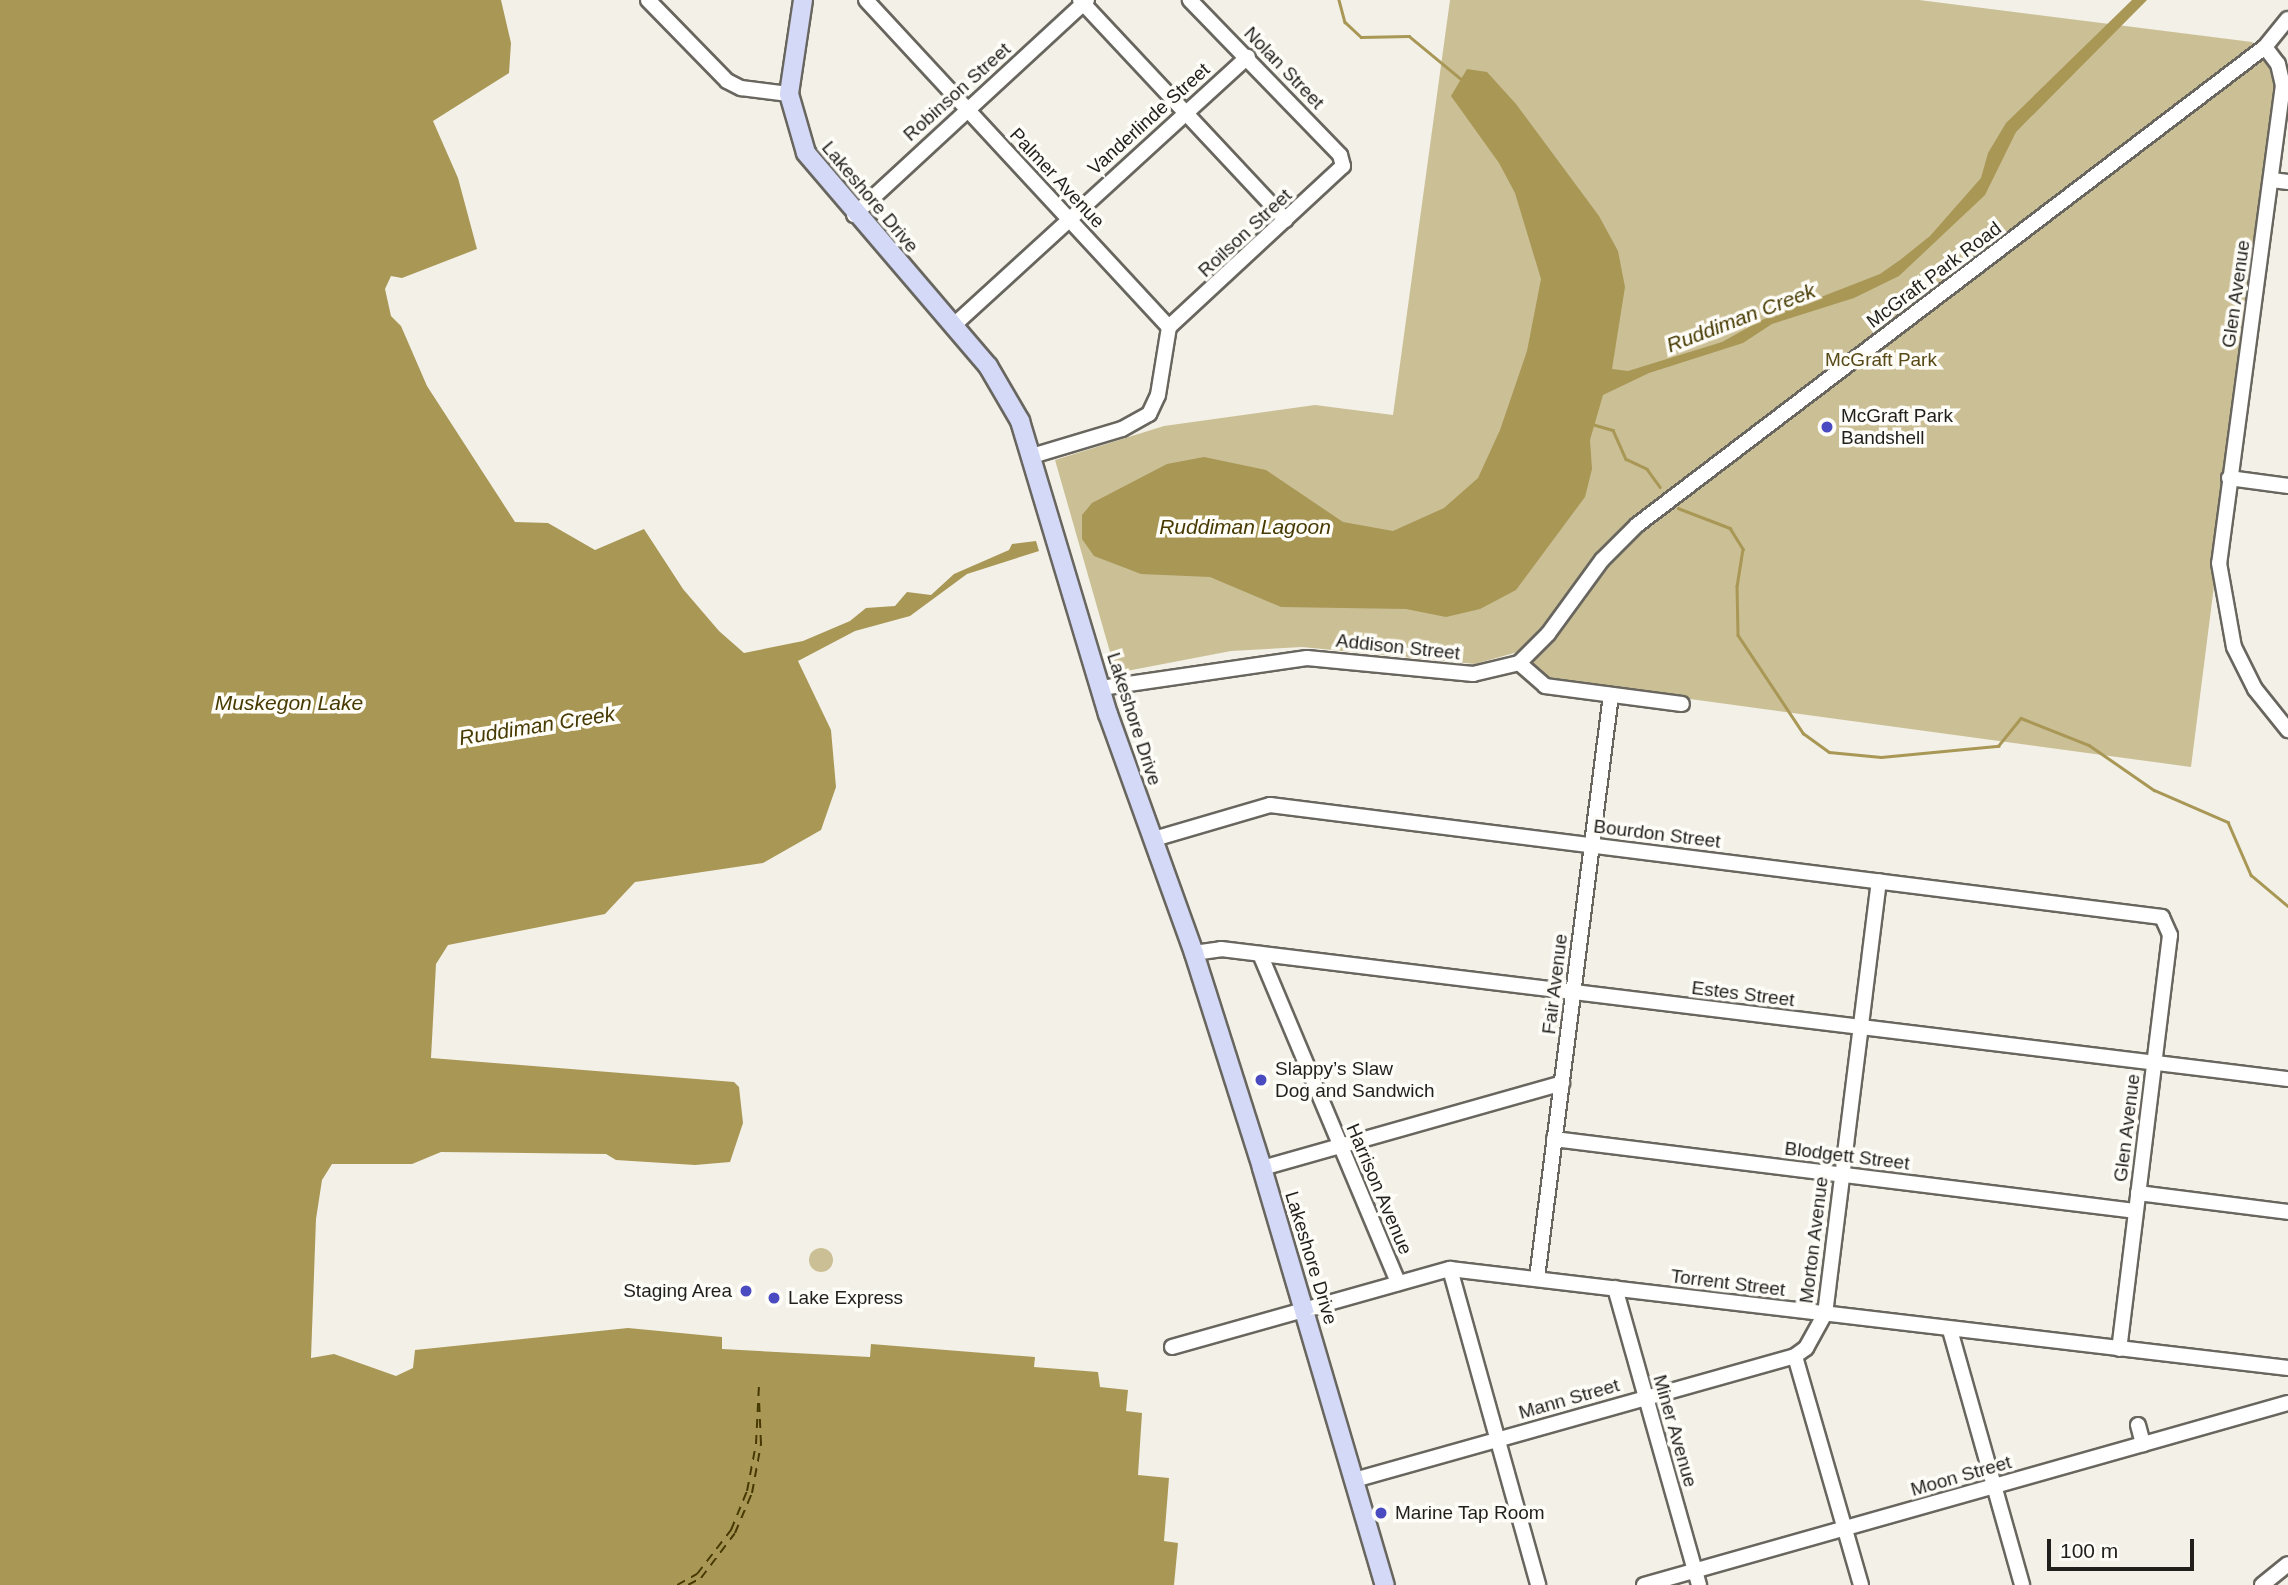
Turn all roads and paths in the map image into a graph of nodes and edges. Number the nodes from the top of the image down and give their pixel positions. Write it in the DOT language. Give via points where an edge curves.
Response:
graph roads {
  1 [pos="648,0"];
  2 [pos="803,0"];
  3 [pos="1190,0"];
  4 [pos="868,1"];
  5 [pos="1083,1"];
  6 [pos="2288,19"];
  7 [pos="2265,47"];
  8 [pos="1248,57"];
  9 [pos="789,94"];
  10 [pos="967,110"];
  11 [pos="1185,113"];
  12 [pos="1343,166"];
  13 [pos="2272,180"];
  14 [pos="2288,182"];
  15 [pos="854,215"];
  16 [pos="1068,218"];
  17 [pos="1286,220"];
  18 [pos="954,325"];
  19 [pos="1169,327"];
  20 [pos="1032,456"];
  21 [pos="2229,478"];
  22 [pos="2288,486"];
  23 [pos="1519,663"];
  24 [pos="1101,688"];
  25 [pos="1611,695"];
  26 [pos="1682,704"];
  27 [pos="2288,730"];
  28 [pos="1154,839"];
  29 [pos="1592,845"];
  30 [pos="1879,881"];
  31 [pos="2160,916"];
  32 [pos="1194,953"];
  33 [pos="1260,954"];
  34 [pos="1574,993"];
  35 [pos="1860,1028"];
  36 [pos="2155,1062"];
  37 [pos="2288,1079"];
  38 [pos="1562,1083"];
  39 [pos="1554,1139"];
  40 [pos="1340,1146"];
  41 [pos="1262,1168"];
  42 [pos="1842,1175"];
  43 [pos="2138,1193"];
  44 [pos="2135,1211"];
  45 [pos="2288,1212"];
  46 [pos="1450,1269"];
  47 [pos="1537,1278"];
  48 [pos="1398,1283"];
  49 [pos="1615,1289"];
  50 [pos="1305,1309"];
  51 [pos="1825,1314"];
  52 [pos="1950,1330"];
  53 [pos="1172,1347"];
  54 [pos="2119,1349"];
  55 [pos="1794,1356"];
  56 [pos="2288,1368"];
  57 [pos="1645,1398"];
  58 [pos="2288,1403"];
  59 [pos="2138,1425"];
  60 [pos="1497,1440"];
  61 [pos="2143,1444"];
  62 [pos="1354,1480"];
  63 [pos="1994,1487"];
  64 [pos="1844,1529"];
  65 [pos="2288,1564"];
  66 [pos="1697,1578"];
  67 [pos="1385,1585"];
  68 [pos="1538,1585"];
  69 [pos="1644,1585"];
  70 [pos="1861,1585"];
  71 [pos="2022,1585"];
  72 [pos="2262,1585"];
  1 -- 9 [label="street" via="727,81 741,88"];
  2 -- 9 [label="main road"];
  3 -- 8 [label="street, Nolan Street"];
  4 -- 10 [label="street, Palmer Avenue"];
  5 -- 10 [label="street, Robinson Street"];
  5 -- 11 [label="street"];
  6 -- 7 [label="street"];
  7 -- 13 [label="street, Glen Avenue" via="2278,64 2284,85"];
  7 -- 23 [label="street, McGraft Park Road" via="1636,525 1602,559 1548,634"];
  8 -- 11 [label="street, Vanderlinde Street"];
  8 -- 12 [label="street, Nolan Street" via="1340,155"];
  9 -- 15 [label="main road, Lakeshore Drive" via="806,153"];
  10 -- 15 [label="street, Robinson Street"];
  10 -- 16 [label="street, Palmer Avenue"];
  11 -- 16 [label="street, Vanderlinde Street"];
  11 -- 17 [label="street"];
  12 -- 17 [label="street, Roilson Street"];
  13 -- 14 [label="street"];
  13 -- 21 [label="street, Glen Avenue"];
  15 -- 18 [label="main road, Lakeshore Drive"];
  16 -- 18 [label="street, Vanderlinde Street"];
  16 -- 19 [label="street, Palmer Avenue"];
  17 -- 19 [label="street, Roilson Street"];
  18 -- 20 [label="main road, Lakeshore Drive" via="1005,391"];
  19 -- 20 [label="street" via="1156,402 1142,421"];
  20 -- 24 [label="main road, Lakeshore Drive"];
  21 -- 22 [label="street"];
  21 -- 27 [label="street, Glen Avenue" via="2219,563 2221,588 2243,667"];
  23 -- 24 [label="street, Addison Street" via="1473,674 1345,660 1275,660"];
  23 -- 25 [label="street" via="1539,684"];
  24 -- 28 [label="main road, Lakeshore Drive"];
  25 -- 26 [label="street"];
  25 -- 29 [label="street, Fair Avenue"];
  28 -- 29 [label="street, Bourdon Street" via="1270,805"];
  28 -- 32 [label="main road, Lakeshore Drive"];
  29 -- 30 [label="street, Bourdon Street"];
  29 -- 34 [label="street, Fair Avenue"];
  30 -- 31 [label="street, Bourdon Street"];
  30 -- 35 [label="street, Morton Avenue"];
  31 -- 36 [label="street, Glen Avenue" via="2168,922 2170,935"];
  32 -- 33 [label="street, Estes Street" via="1216,949"];
  32 -- 41 [label="main road, Lakeshore Drive"];
  33 -- 34 [label="street, Estes Street"];
  33 -- 40 [label="street, Harrison Avenue"];
  34 -- 35 [label="street, Estes Street"];
  34 -- 38 [label="street, Fair Avenue"];
  35 -- 36 [label="street, Estes Street"];
  35 -- 42 [label="street, Morton Avenue"];
  36 -- 37 [label="street, Estes Street"];
  36 -- 43 [label="street, Glen Avenue"];
  38 -- 39 [label="street, Fair Avenue"];
  38 -- 40 [label="street"];
  39 -- 42 [label="street, Blodgett Street"];
  39 -- 47 [label="street, Fair Avenue"];
  40 -- 41 [label="street"];
  40 -- 48 [label="street, Harrison Avenue"];
  41 -- 50 [label="main road, Lakeshore Drive"];
  42 -- 44 [label="street, Blodgett Street"];
  42 -- 51 [label="street, Morton Avenue"];
  43 -- 44 [label="street, Glen Avenue"];
  43 -- 45 [label="street"];
  44 -- 54 [label="street, Glen Avenue"];
  46 -- 47 [label="street, Torrent Street"];
  46 -- 48 [label="street, Torrent Street"];
  46 -- 60 [label="street"];
  47 -- 49 [label="street, Torrent Street"];
  48 -- 50 [label="street, Torrent Street"];
  49 -- 51 [label="street, Torrent Street"];
  49 -- 57 [label="street, Miner Avenue"];
  50 -- 53 [label="street, Torrent Street"];
  50 -- 62 [label="main road, Lakeshore Drive"];
  51 -- 52 [label="street, Torrent Street"];
  51 -- 55 [label="street, Morton Avenue" via="1806,1348"];
  52 -- 54 [label="street, Torrent Street"];
  52 -- 63 [label="street"];
  54 -- 56 [label="street, Torrent Street"];
  55 -- 57 [label="street, Mann Street"];
  55 -- 64 [label="street"];
  57 -- 60 [label="street, Mann Street"];
  57 -- 66 [label="street, Miner Avenue"];
  58 -- 61 [label="street, Moon Street"];
  59 -- 61 [label="street"];
  60 -- 62 [label="street, Mann Street"];
  60 -- 68 [label="street"];
  61 -- 63 [label="street, Moon Street"];
  62 -- 67 [label="main road, Lakeshore Drive"];
  63 -- 64 [label="street, Moon Street"];
  63 -- 71 [label="street"];
  64 -- 66 [label="street, Moon Street"];
  64 -- 70 [label="street"];
  65 -- 72 [label="street"];
  66 -- 69 [label="street, Moon Street"];
}
